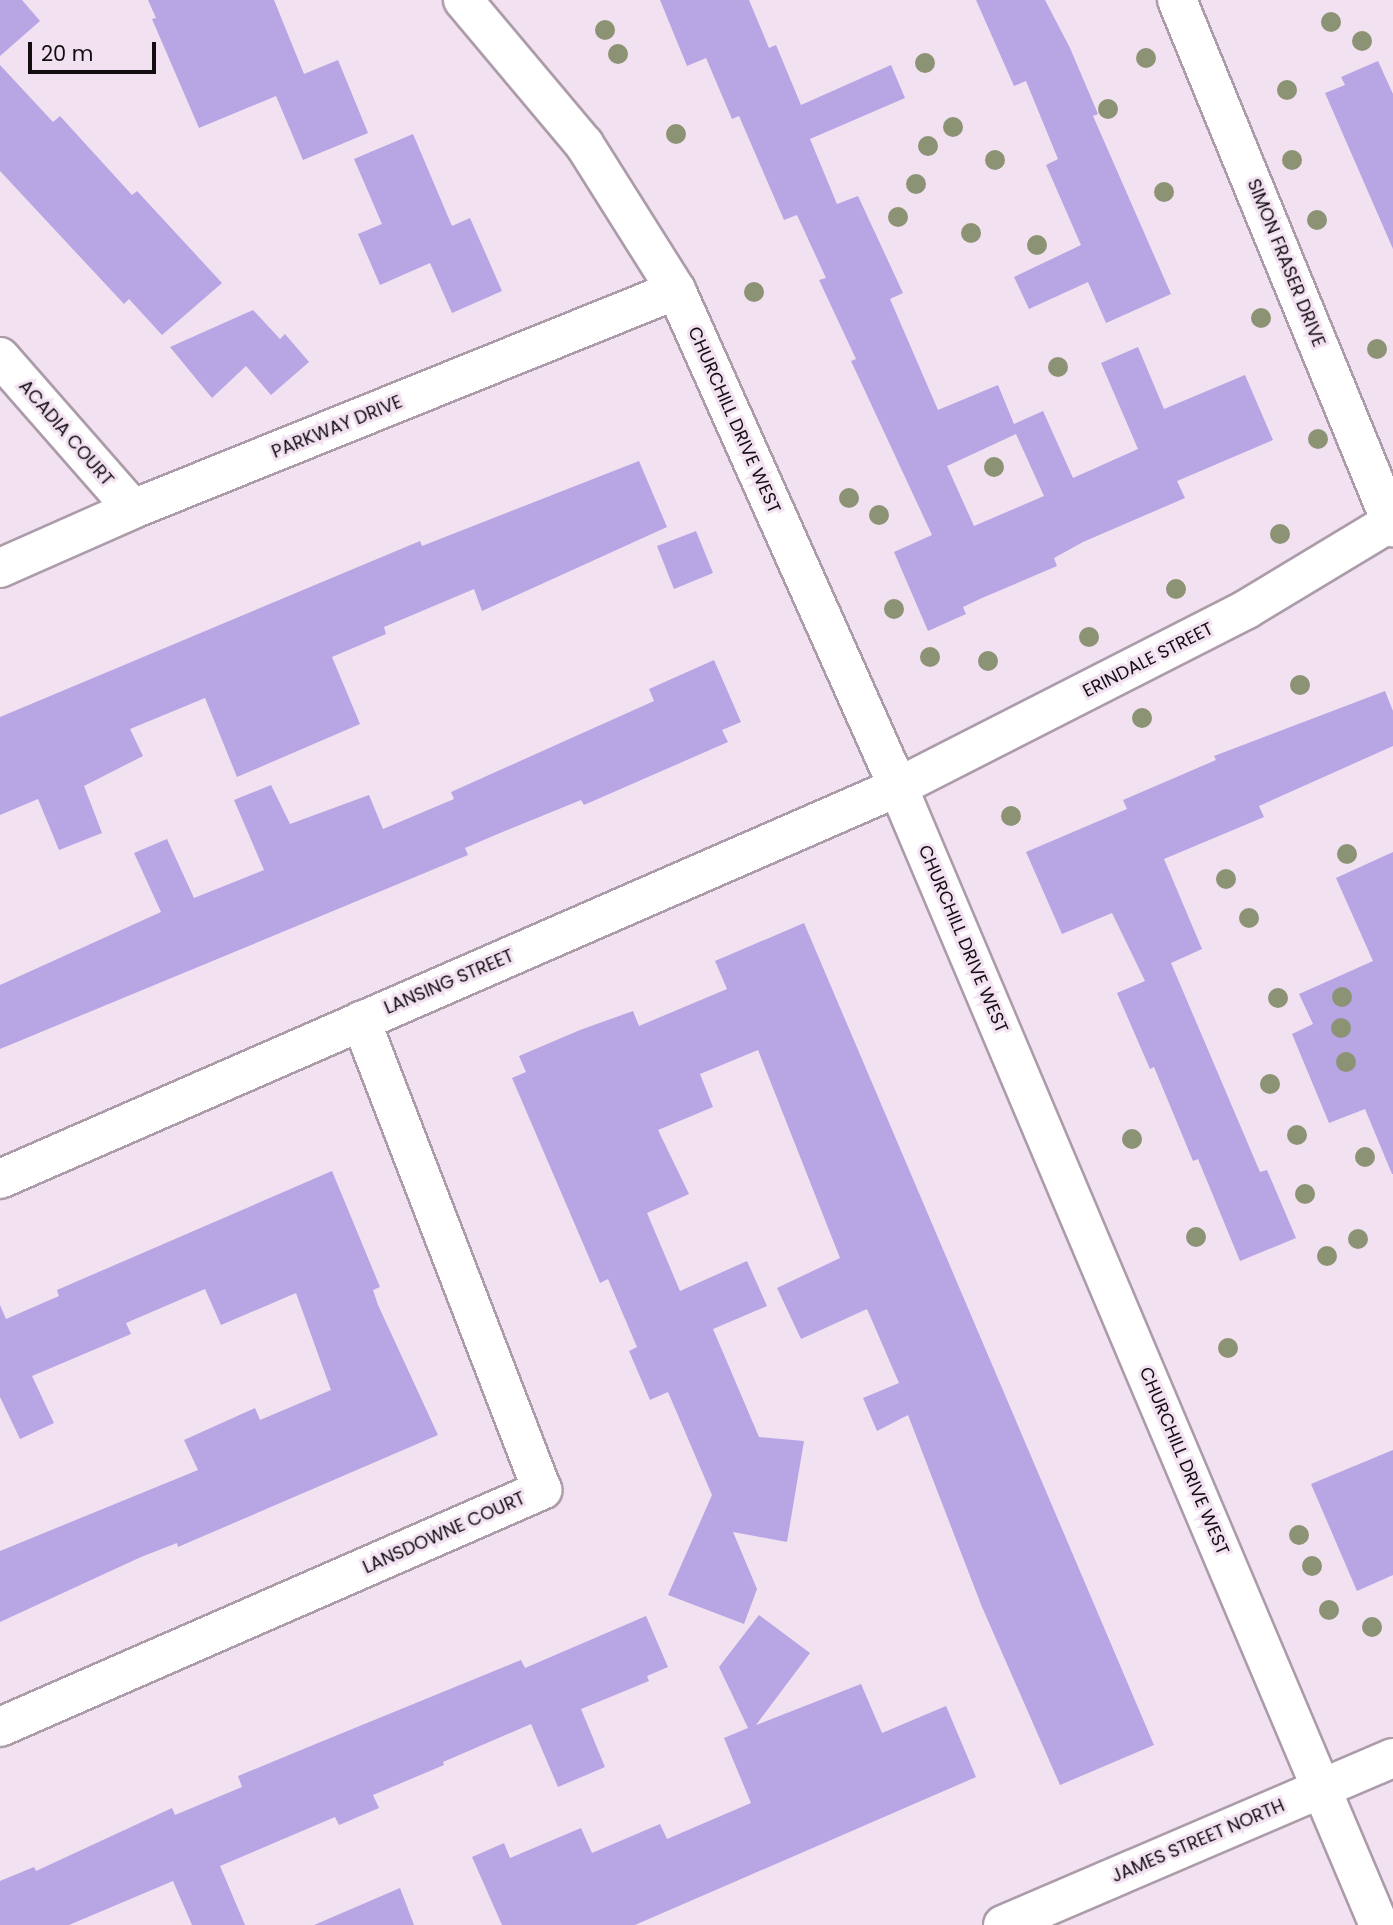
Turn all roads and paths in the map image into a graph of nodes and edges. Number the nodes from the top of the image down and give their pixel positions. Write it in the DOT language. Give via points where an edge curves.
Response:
graph roads {
  1 [pos="464,0"];
  2 [pos="1187,3"];
  3 [pos="676,290"];
  4 [pos="0,357"];
  5 [pos="133,509"];
  6 [pos="1392,523"];
  7 [pos="0,568"];
  8 [pos="898,787"];
  9 [pos="361,1021"];
  10 [pos="0,1179"];
  11 [pos="0,1727"];
  12 [pos="1393,1758"];
  13 [pos="1321,1788"];
  14 [pos="1003,1925"];
  15 [pos="1379,1925"];
  1 -- 3 [label="street, CHURCHILL DRIVE WEST" via="584,144"];
  2 -- 6 [label="street, SIMON FRASER DRIVE"];
  3 -- 5 [label="street, PARKWAY DRIVE"];
  3 -- 8 [label="street, CHURCHILL DRIVE WEST"];
  4 -- 5 [label="street, ACADIA COURT"];
  5 -- 7 [label="street, PARKWAY DRIVE"];
  6 -- 8 [label="street, ERINDALE STREET" via="1247,609"];
  8 -- 9 [label="street, LANSING STREET"];
  8 -- 13 [label="street, CHURCHILL DRIVE WEST"];
  9 -- 10 [label="street, LANSING STREET"];
  9 -- 11 [label="street, LANSDOWNE COURT" via="542,1490"];
  12 -- 13 [label="street, JAMES STREET NORTH"];
  13 -- 14 [label="street, JAMES STREET NORTH"];
  13 -- 15 [label="street, CHURCHILL DRIVE WEST"];
}
